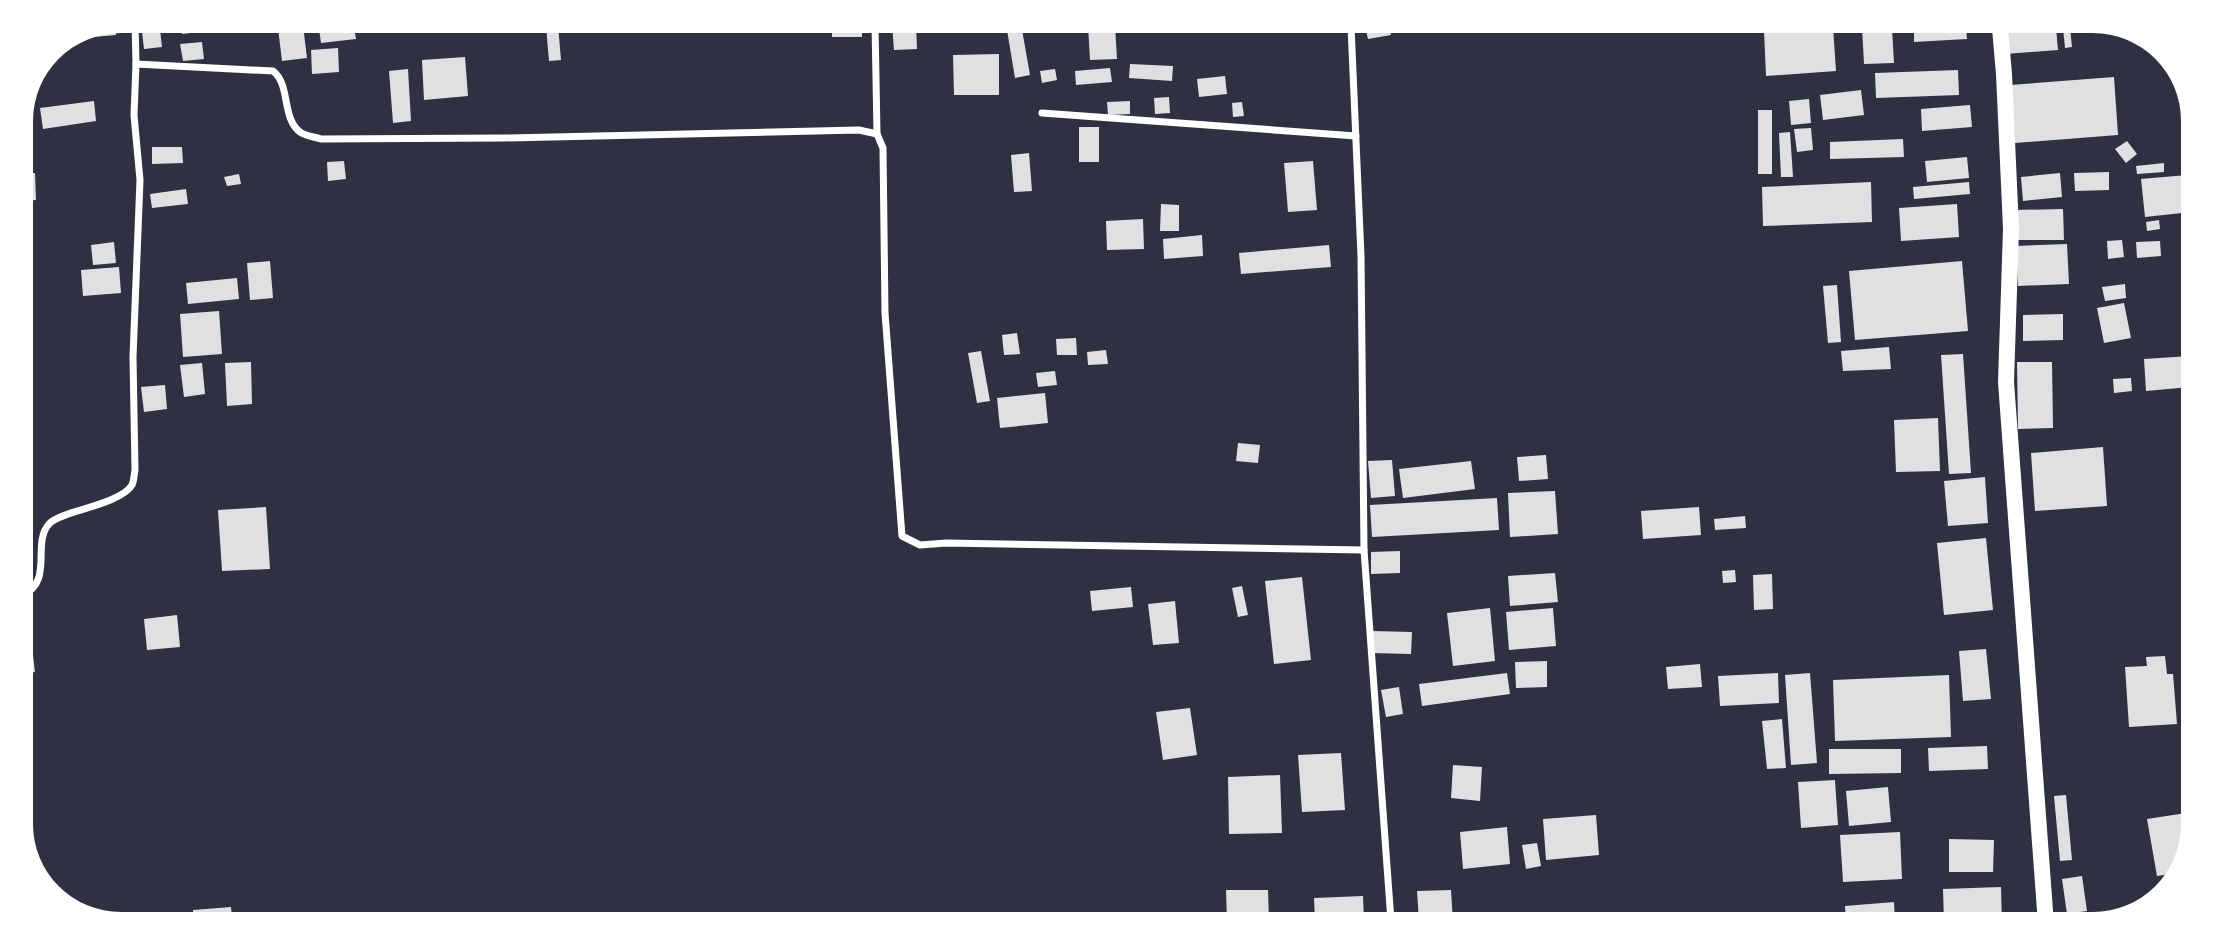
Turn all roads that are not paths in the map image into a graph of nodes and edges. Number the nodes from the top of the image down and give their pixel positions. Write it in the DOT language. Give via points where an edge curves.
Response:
graph roads {
  1 [pos="135,33"];
  2 [pos="875,33"];
  3 [pos="1351,33"];
  4 [pos="2000,33"];
  5 [pos="136,64"];
  6 [pos="1042,113"];
  7 [pos="877,134"];
  8 [pos="1356,136"];
  9 [pos="1364,550"];
  10 [pos="33,587"];
  11 [pos="1390,912"];
  12 [pos="2045,912"];
  1 -- 5 [label="street"];
  2 -- 7 [label="street"];
  3 -- 8 [label="street"];
  4 -- 12 [label="highway" via="2011,229 2006,382"];
  5 -- 7 [label="street" via="273,71 281,76 292,122 301,134 321,139 859,130"];
  5 -- 10 [label="street" via="134,115 140,180 133,484 124,495 49,524 39,579"];
  6 -- 8 [label="street"];
  7 -- 9 [label="street" via="883,148 885,313 902,536 920,545"];
  8 -- 9 [label="street"];
  9 -- 11 [label="street"];
}
